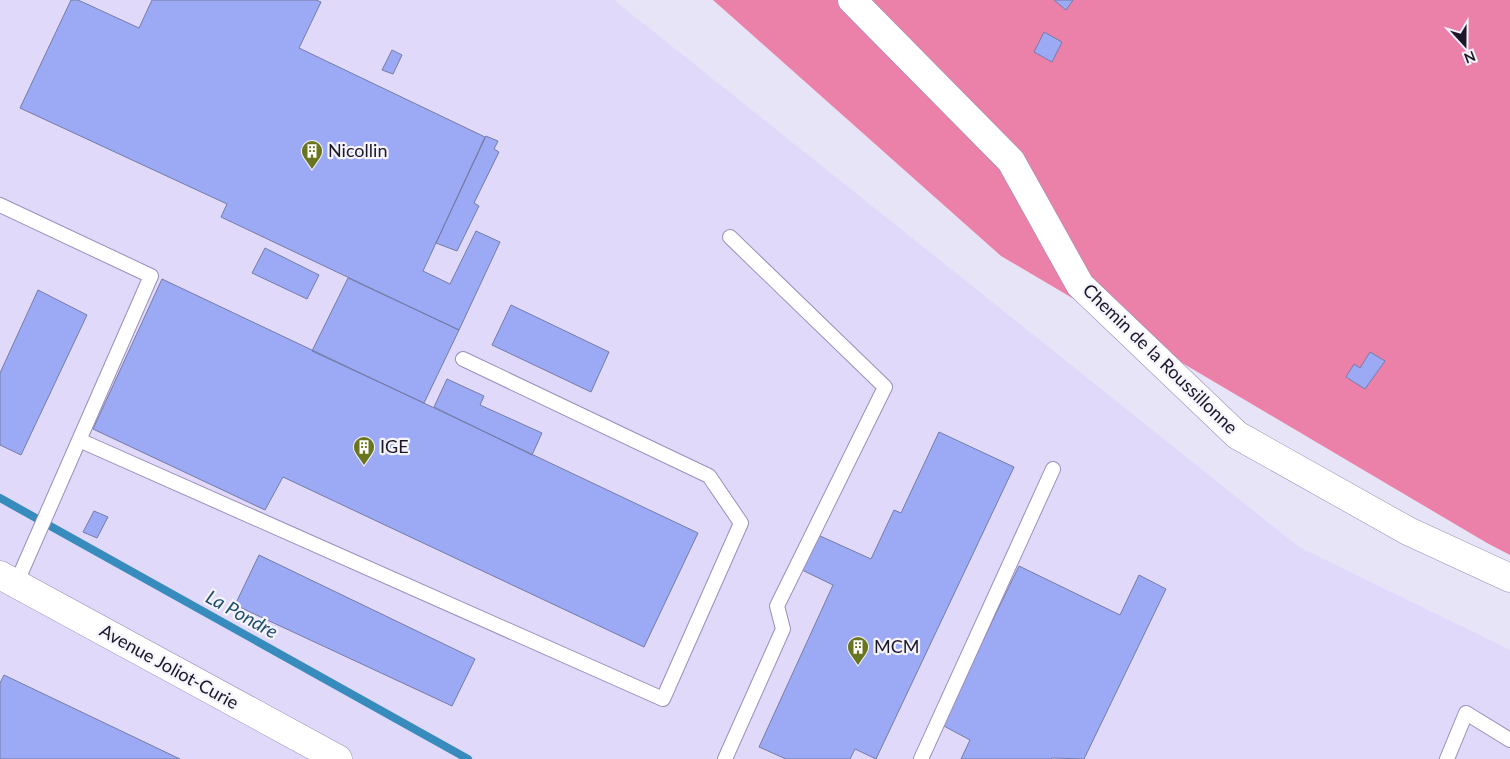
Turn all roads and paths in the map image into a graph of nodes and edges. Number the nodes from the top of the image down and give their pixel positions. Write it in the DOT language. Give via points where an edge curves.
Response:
graph roads {
  1 [pos="852,0"];
  2 [pos="0,205"];
  3 [pos="730,237"];
  4 [pos="463,359"];
  5 [pos="79,440"];
  6 [pos="1053,469"];
  7 [pos="1510,578"];
  8 [pos="8,579"];
  9 [pos="1510,740"];
  10 [pos="338,759"];
  11 [pos="725,759"];
  12 [pos="921,759"];
  13 [pos="1447,759"];
  1 -- 7 [label="street, Chemin de la Roussillonne" via="1011,161 1080,285 1237,435 1408,531"];
  2 -- 5 [label="lane" via="151,276"];
  3 -- 11 [label="lane" via="885,387 777,606 782,629"];
  4 -- 5 [label="lane" via="709,476 741,523 663,699"];
  5 -- 8 [label="lane" via="32,548"];
  6 -- 12 [label="lane"];
  8 -- 10 [label="street, Avenue Joliot-Curie"];
  9 -- 13 [label="lane" via="1466,713"];
}
